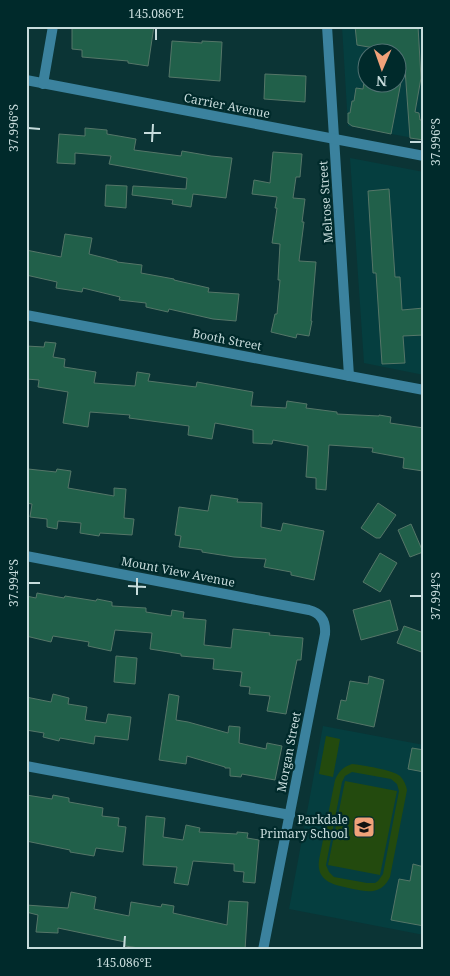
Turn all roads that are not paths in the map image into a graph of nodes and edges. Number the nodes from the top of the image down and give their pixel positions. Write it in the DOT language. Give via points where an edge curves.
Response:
graph roads {
  1 [pos="53,26"];
  2 [pos="327,26"];
  3 [pos="26,80"];
  4 [pos="43,84"];
  5 [pos="334,139"];
  6 [pos="424,156"];
  7 [pos="26,315"];
  8 [pos="349,376"];
  9 [pos="424,390"];
  10 [pos="26,556"];
  11 [pos="323,619"];
  12 [pos="26,766"];
  13 [pos="290,815"];
  14 [pos="263,950"];
  1 -- 4 [label="street"];
  2 -- 5 [label="street, Melrose Street"];
  3 -- 4 [label="street, Carrier Avenue"];
  4 -- 5 [label="street, Carrier Avenue"];
  5 -- 6 [label="street, Carrier Avenue"];
  5 -- 8 [label="street, Melrose Street"];
  7 -- 8 [label="street, Booth Street"];
  8 -- 9 [label="street, Booth Street"];
  10 -- 11 [label="street, Mount View Avenue" via="309,610"];
  11 -- 13 [label="street, Morgan Street" via="325,634"];
  12 -- 13 [label="street"];
  13 -- 14 [label="street, Morgan Street"];
}
